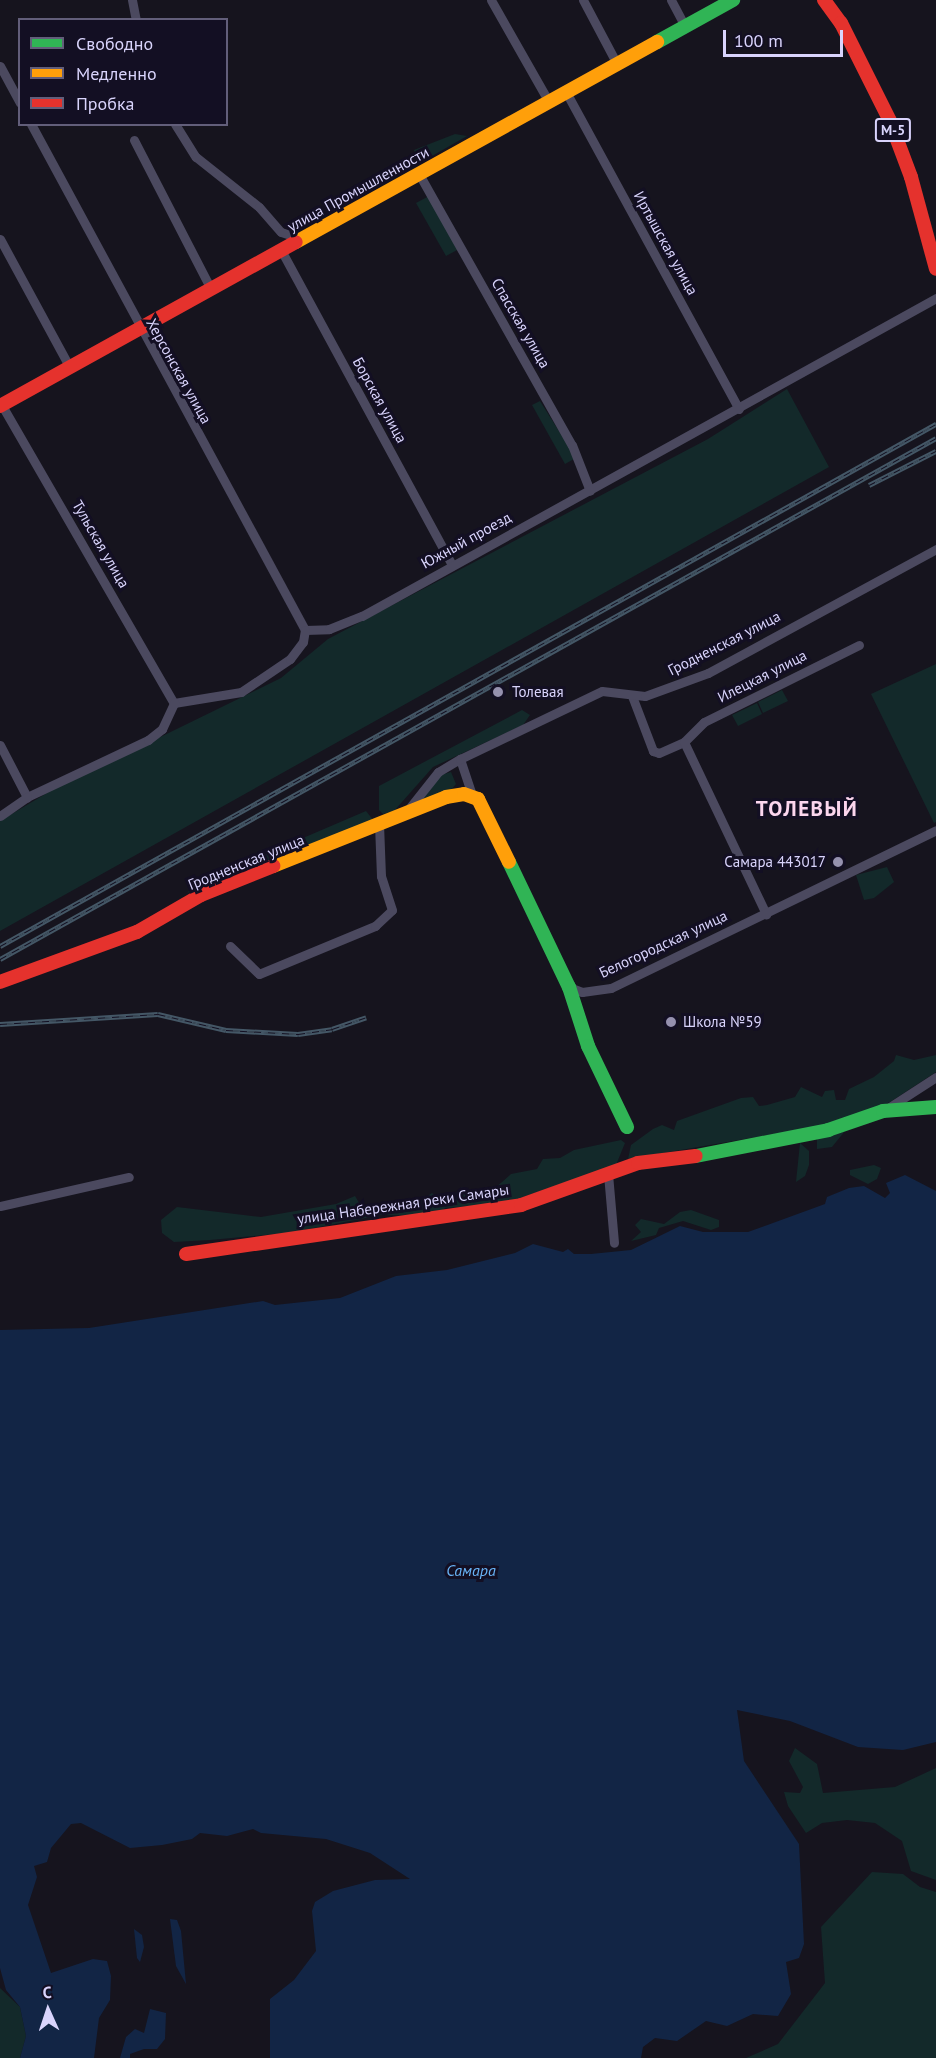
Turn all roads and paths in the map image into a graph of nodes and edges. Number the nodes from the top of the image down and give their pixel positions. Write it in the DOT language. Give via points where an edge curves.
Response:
graph roads {
  1 [pos="132,0"];
  2 [pos="491,0"];
  3 [pos="583,0"];
  4 [pos="671,0"];
  5 [pos="732,0"];
  6 [pos="824,0"];
  7 [pos="831,0"];
  8 [pos="718,5"];
  9 [pos="136,18"];
  10 [pos="839,20"];
  11 [pos="685,26"];
  12 [pos="617,64"];
  13 [pos="0,66"];
  14 [pos="566,93"];
  15 [pos="18,99"];
  16 [pos="549,102"];
  17 [pos="32,126"];
  18 [pos="176,126"];
  19 [pos="134,140"];
  20 [pos="419,174"];
  21 [pos="303,238"];
  22 [pos="0,239"];
  23 [pos="281,250"];
  24 [pos="936,269"];
  25 [pos="211,289"];
  26 [pos="936,297"];
  27 [pos="139,329"];
  28 [pos="70,368"];
  29 [pos="1,405"];
  30 [pos="739,409"];
  31 [pos="590,491"];
  32 [pos="936,549"];
  33 [pos="452,565"];
  34 [pos="304,630"];
  35 [pos="859,645"];
  36 [pos="632,696"];
  37 [pos="174,703"];
  38 [pos="684,742"];
  39 [pos="0,745"];
  40 [pos="460,759"];
  41 [pos="469,796"];
  42 [pos="27,797"];
  43 [pos="404,814"];
  44 [pos="0,816"];
  45 [pos="379,825"];
  46 [pos="936,830"];
  47 [pos="766,914"];
  48 [pos="230,946"];
  49 [pos="0,982"];
  50 [pos="569,987"];
  51 [pos="936,1077"];
  52 [pos="936,1107"];
  53 [pos="883,1111"];
  54 [pos="627,1127"];
  55 [pos="608,1174"];
  56 [pos="129,1177"];
  57 [pos="0,1206"];
  58 [pos="614,1243"];
  59 [pos="186,1254"];
  1 -- 9 [label="street"];
  2 -- 16 [label="street"];
  3 -- 12 [label="street"];
  4 -- 11 [label="street"];
  5 -- 8 [label="street, улица Промышленности"];
  6 -- 10 [label="street, М-5"];
  7 -- 10 [label="street, М-5"];
  8 -- 11 [label="street, улица Промышленности"];
  10 -- 24 [label="street, М-5" via="890,121"];
  11 -- 12 [label="street, улица Промышленности"];
  12 -- 14 [label="street, улица Промышленности"];
  13 -- 15 [label="street"];
  14 -- 16 [label="street, улица Промышленности"];
  14 -- 30 [label="street, Иртышская улица"];
  16 -- 20 [label="street, улица Промышленности"];
  17 -- 27 [label="street, Херсонская улица"];
  18 -- 21 [label="street" via="196,157 252,201 281,232"];
  19 -- 25 [label="street"];
  20 -- 21 [label="street, улица Промышленности"];
  20 -- 31 [label="street, Спасская улица" via="572,445"];
  21 -- 23 [label="street, улица Промышленности"];
  22 -- 28 [label="street"];
  23 -- 25 [label="street, улица Промышленности"];
  23 -- 33 [label="street, Борская улица"];
  25 -- 27 [label="street, улица Промышленности"];
  26 -- 30 [label="street, Южный проезд"];
  27 -- 28 [label="street, улица Промышленности"];
  27 -- 34 [label="street, Херсонская улица"];
  28 -- 29 [label="street, улица Промышленности"];
  29 -- 37 [label="street, Тульская улица"];
  30 -- 31 [label="street, Южный проезд"];
  31 -- 33 [label="street, Южный проезд"];
  32 -- 36 [label="street, Гродненская улица" via="708,673 662,693"];
  33 -- 34 [label="street, Южный проезд" via="362,616 329,629"];
  34 -- 37 [label="street" via="303,642 290,659 241,692"];
  35 -- 38 [label="street, Илецкая улица" via="704,722"];
  36 -- 38 [label="street" via="655,754"];
  36 -- 40 [label="street, Гродненская улица" via="602,691"];
  37 -- 42 [label="street" via="162,729 148,740"];
  38 -- 47 [label="street"];
  39 -- 42 [label="street"];
  40 -- 41 [label="street"];
  40 -- 43 [label="street, Гродненская улица" via="438,772"];
  41 -- 43 [label="street, Гродненская улица" via="446,797"];
  41 -- 50 [label="street" via="477,799"];
  42 -- 44 [label="street"];
  43 -- 45 [label="street, Гродненская улица"];
  45 -- 48 [label="street" via="381,876 392,910 375,926 259,974"];
  45 -- 49 [label="street, Гродненская улица" via="201,895 137,932"];
  46 -- 47 [label="street, Белогородская улица"];
  47 -- 50 [label="street, Белогородская улица" via="611,988 582,992"];
  50 -- 54 [label="street" via="588,1046"];
  51 -- 53 [label="street"];
  52 -- 53 [label="street, улица Набережная реки Самары"];
  53 -- 55 [label="street, улица Набережная реки Самары" via="828,1130 713,1154 669,1156"];
  55 -- 58 [label="street"];
  55 -- 59 [label="street, улица Набережная реки Самары" via="521,1205"];
  56 -- 57 [label="street"];
}
